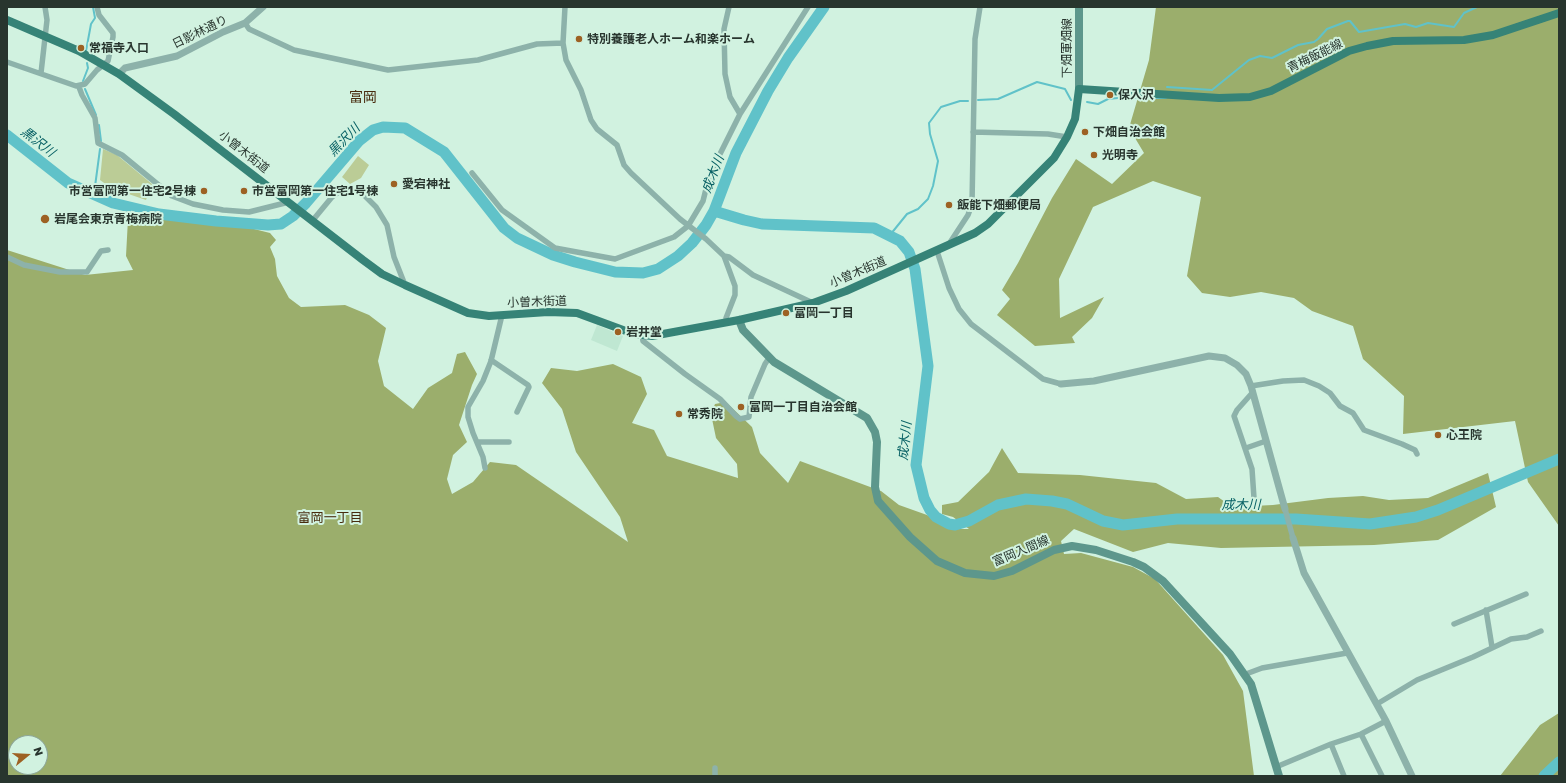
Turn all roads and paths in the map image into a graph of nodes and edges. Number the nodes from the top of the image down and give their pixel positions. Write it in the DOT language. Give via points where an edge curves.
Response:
graph roads {
  1 [pos="45,7"];
  2 [pos="96,7"];
  3 [pos="263,7"];
  4 [pos="565,7"];
  5 [pos="729,7"];
  6 [pos="808,7"];
  7 [pos="980,7"];
  8 [pos="1079,7"];
  9 [pos="1559,13"];
  10 [pos="7,20"];
  11 [pos="245,23"];
  12 [pos="45,37"];
  13 [pos="563,43"];
  14 [pos="7,62"];
  15 [pos="105,65"];
  16 [pos="41,73"];
  17 [pos="119,74"];
  18 [pos="79,87"];
  19 [pos="1079,89"];
  20 [pos="740,114"];
  21 [pos="973,132"];
  22 [pos="1067,137"];
  23 [pos="472,173"];
  24 [pos="290,203"];
  25 [pos="310,218"];
  26 [pos="688,226"];
  27 [pos="948,247"];
  28 [pos="108,250"];
  29 [pos="934,252"];
  30 [pos="724,256"];
  31 [pos="7,257"];
  32 [pos="405,285"];
  33 [pos="813,303"];
  34 [pos="502,315"];
  35 [pos="739,320"];
  36 [pos="727,322"];
  37 [pos="642,335"];
  38 [pos="769,358"];
  39 [pos="492,360"];
  40 [pos="1061,384"];
  41 [pos="1252,389"];
  42 [pos="517,412"];
  43 [pos="1266,441"];
  44 [pos="478,442"];
  45 [pos="509,442"];
  46 [pos="1246,448"];
  47 [pos="1417,454"];
  48 [pos="485,468"];
  49 [pos="1254,498"];
  50 [pos="1285,509"];
  51 [pos="1294,538"];
  52 [pos="1526,594"];
  53 [pos="1486,610"];
  54 [pos="1454,624"];
  55 [pos="1541,631"];
  56 [pos="1492,647"];
  57 [pos="1347,653"];
  58 [pos="1246,674"];
  59 [pos="1376,704"];
  60 [pos="1386,721"];
  61 [pos="1361,734"];
  62 [pos="1331,744"];
  63 [pos="1276,767"];
  64 [pos="715,768"];
  65 [pos="715,776"];
  66 [pos="1279,776"];
  67 [pos="1344,776"];
  68 [pos="1382,776"];
  69 [pos="1412,776"];
  1 -- 12 [label="street"];
  2 -- 15 [label="street" via="113,33"];
  3 -- 11 [label="street, 日影林通り"];
  4 -- 13 [label="street"];
  5 -- 20 [label="street" via="724,29 725,74 730,97"];
  6 -- 20 [label="street"];
  7 -- 21 [label="street" via="974,39"];
  8 -- 19 [label="main road, 下畑軍畑線"];
  9 -- 19 [label="main road, 青梅飯能線" via="1493,35 1464,40 1393,41 1367,46 1350,51 1271,91 1250,97 1219,98"];
  10 -- 12 [label="main road, 小曽木街道"];
  11 -- 13 [label="street" via="249,29 294,50 388,70 478,60 537,44"];
  11 -- 17 [label="street, 日影林通り" via="177,56 125,68"];
  12 -- 15 [label="main road, 小曽木街道"];
  12 -- 16 [label="street"];
  13 -- 26 [label="street" via="566,60 581,90 593,126 617,145 624,165 631,174"];
  14 -- 16 [label="street"];
  15 -- 17 [label="main road, 小曽木街道"];
  15 -- 18 [label="street"];
  16 -- 18 [label="street"];
  17 -- 24 [label="main road, 小曽木街道"];
  18 -- 24 [label="street" via="95,118 98,143 122,155 172,196 193,204 249,212"];
  19 -- 22 [label="main road, 小曽木街道" via="1076,114"];
  20 -- 26 [label="street" via="716,160 703,201"];
  21 -- 22 [label="street"];
  21 -- 27 [label="street" via="970,210"];
  22 -- 27 [label="main road, 小曽木街道" via="1054,158 988,224"];
  23 -- 26 [label="street" via="502,210 555,248 615,259 674,237"];
  24 -- 25 [label="main road, 小曽木街道"];
  25 -- 32 [label="main road, 小曽木街道" via="382,274"];
  25 -- 32 [label="street" via="337,193 362,193 376,207 387,225 394,257"];
  26 -- 30 [label="street"];
  27 -- 29 [label="main road, 小曽木街道"];
  28 -- 31 [label="street" via="101,251 87,272 60,272 24,265"];
  29 -- 33 [label="main road, 小曽木街道"];
  29 -- 40 [label="street" via="959,309 971,324 1043,379"];
  30 -- 33 [label="street" via="753,274"];
  30 -- 36 [label="street" via="735,286"];
  32 -- 34 [label="main road, 小曽木街道" via="468,313"];
  33 -- 35 [label="main road, 小曽木街道"];
  34 -- 37 [label="main road, 小曽木街道" via="577,313"];
  34 -- 39 [label="street"];
  35 -- 36 [label="main road, 小曽木街道"];
  35 -- 38 [label="main road, 富岡入間線" via="743,330"];
  36 -- 37 [label="main road, 小曽木街道" via="664,334"];
  37 -- 38 [label="street" via="644,341 720,399 740,419 749,417 751,397"];
  38 -- 58 [label="main road, 富岡入間線" via="867,418 877,442 875,487 878,501 910,538 937,560 965,573 994,576 1012,571 1044,554 1072,546 1096,550 1133,562 1163,581"];
  39 -- 42 [label="street" via="528,385"];
  39 -- 44 [label="street" via="468,408 473,434"];
  40 -- 41 [label="street" via="1094,381 1210,356 1225,358 1237,365 1246,374"];
  41 -- 43 [label="street"];
  41 -- 46 [label="street" via="1234,416"];
  41 -- 47 [label="street" via="1283,381 1304,380 1330,393 1340,406 1353,413 1364,430 1402,444 1415,450"];
  43 -- 46 [label="street"];
  43 -- 50 [label="street"];
  44 -- 45 [label="street"];
  44 -- 48 [label="street"];
  46 -- 49 [label="street" via="1252,469"];
  50 -- 51 [label="street"];
  51 -- 57 [label="street" via="1304,573"];
  52 -- 53 [label="street"];
  53 -- 54 [label="street"];
  53 -- 56 [label="street"];
  55 -- 56 [label="street"];
  56 -- 59 [label="street" via="1473,658 1417,680"];
  57 -- 58 [label="street" via="1262,668"];
  57 -- 59 [label="street"];
  58 -- 63 [label="main road, 富岡入間線" via="1255,693"];
  59 -- 60 [label="street"];
  60 -- 61 [label="street"];
  60 -- 69 [label="street"];
  61 -- 62 [label="street"];
  61 -- 68 [label="street"];
  62 -- 63 [label="street"];
  62 -- 67 [label="street"];
  63 -- 66 [label="main road, 富岡入間線"];
  64 -- 65 [label="street"];
}
